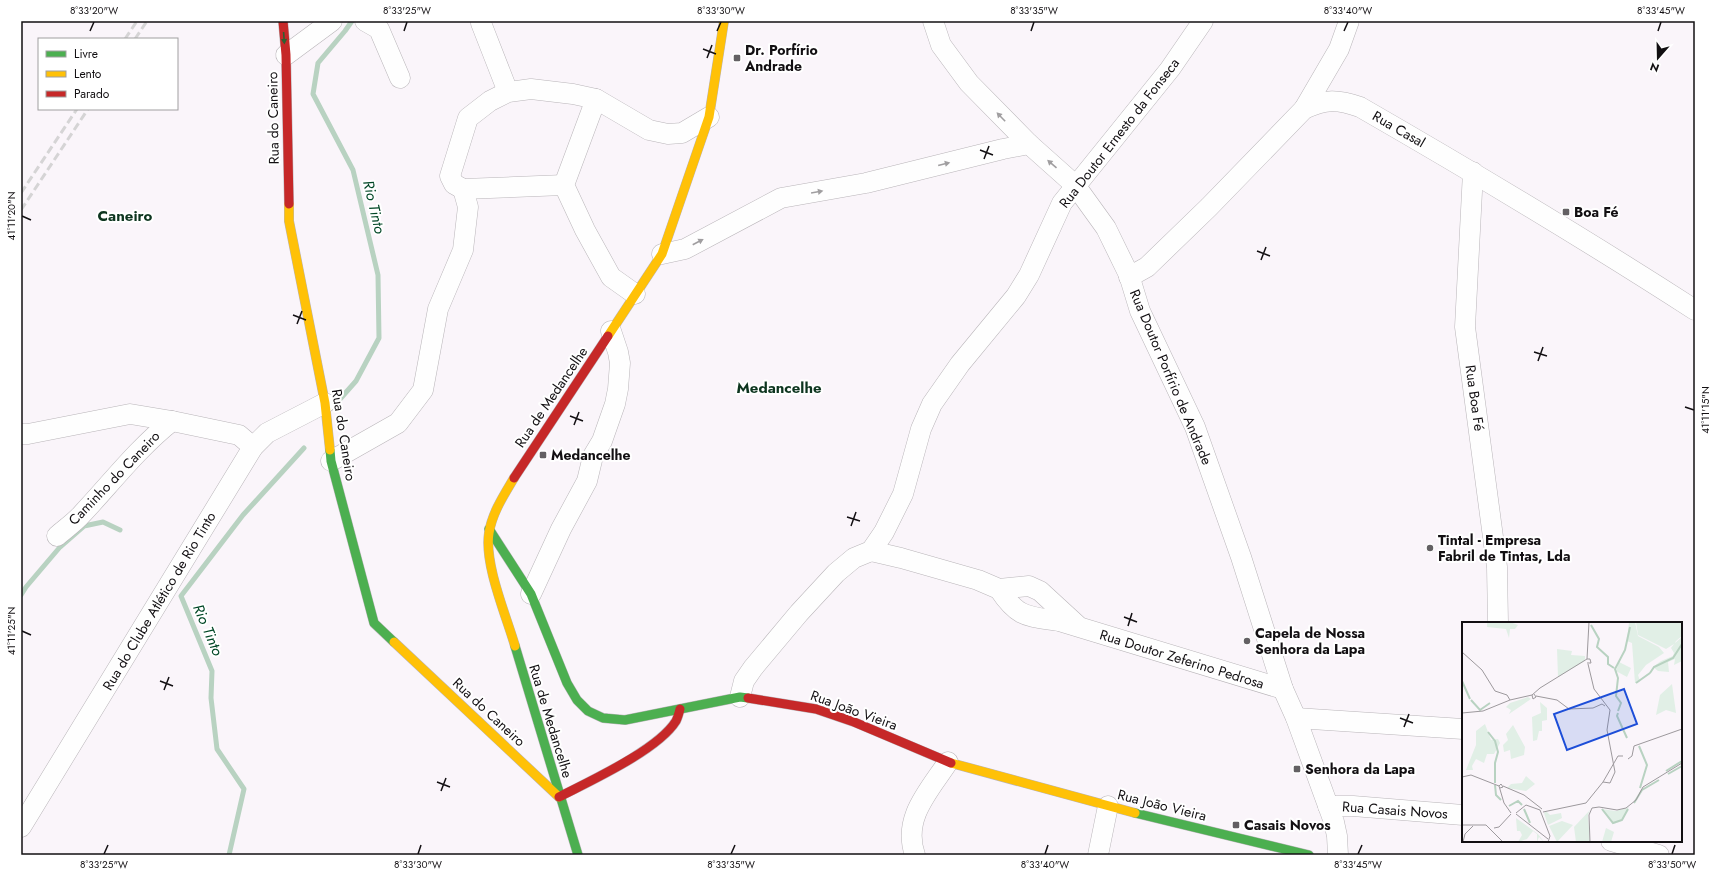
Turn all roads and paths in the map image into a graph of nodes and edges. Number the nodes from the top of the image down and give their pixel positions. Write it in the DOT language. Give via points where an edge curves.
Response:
graph roads {
  1 [pos="283,21"];
  2 [pos="332,21"];
  3 [pos="365,21"];
  4 [pos="933,21"];
  5 [pos="1203,21"];
  6 [pos="1348,21"];
  7 [pos="481,22"];
  8 [pos="728,23"];
  9 [pos="286,55"];
  10 [pos="400,78"];
  11 [pos="508,92"];
  12 [pos="596,99"];
  13 [pos="1304,109"];
  14 [pos="709,117"];
  15 [pos="1029,144"];
  16 [pos="1473,172"];
  17 [pos="564,185"];
  18 [pos="1075,185"];
  19 [pos="463,189"];
  20 [pos="662,254"];
  21 [pos="1130,277"];
  22 [pos="635,294"];
  23 [pos="1695,310"];
  24 [pos="611,331"];
  25 [pos="325,403"];
  26 [pos="172,420"];
  27 [pos="21,434"];
  28 [pos="253,447"];
  29 [pos="331,460"];
  30 [pos="489,529"];
  31 [pos="57,536"];
  32 [pos="871,551"];
  33 [pos="999,589"];
  34 [pos="531,594"];
  35 [pos="1498,622"];
  36 [pos="1082,629"];
  37 [pos="1283,689"];
  38 [pos="740,697"];
  39 [pos="680,709"];
  40 [pos="1296,718"];
  41 [pos="1462,730"];
  42 [pos="948,762"];
  43 [pos="559,797"];
  44 [pos="1108,806"];
  45 [pos="1328,806"];
  46 [pos="1462,815"];
  47 [pos="21,827"];
  48 [pos="1614,842"];
  49 [pos="578,855"];
  50 [pos="916,855"];
  51 [pos="1098,855"];
  52 [pos="1309,855"];
  53 [pos="1338,855"];
  54 [pos="1659,855"];
  1 -- 9 [label="street, Rua do Caneiro, one-way"];
  2 -- 9 [label="street"];
  3 -- 10 [label="street" via="380,29"];
  15 -- 4 [label="street, Rua Doutor Porfírio de Andrade, one-way" via="969,83 942,45"];
  5 -- 18 [label="street, Rua Doutor Ernesto da Fonseca" via="1170,69"];
  6 -- 13 [label="street" via="1338,49"];
  7 -- 11 [label="street"];
  8 -- 14 [label="street, Rua de Medancelhe"];
  9 -- 25 [label="street, Rua do Caneiro" via="289,221"];
  11 -- 12 [label="street" via="531,90"];
  11 -- 19 [label="street" via="490,101 468,118 450,176 454,184"];
  12 -- 14 [label="street" via="649,130 668,134 682,133"];
  12 -- 17 [label="street"];
  13 -- 16 [label="street, Rua Casal" via="1331,100 1344,101 1360,107"];
  13 -- 21 [label="street, Rua Casal" via="1210,207 1147,267"];
  14 -- 20 [label="street, Rua de Medancelhe"];
  18 -- 15 [label="street, Rua Doutor Porfírio de Andrade, one-way"];
  20 -- 15 [label="street, one-way" via="685,249 781,198 866,183"];
  16 -- 23 [label="street, Rua Casal" via="1587,240"];
  16 -- 35 [label="street, Rua Boa Fé" via="1465,327 1497,567"];
  17 -- 19 [label="street"];
  17 -- 22 [label="street" via="611,277"];
  18 -- 21 [label="street, Rua Doutor Porfírio de Andrade" via="1106,228"];
  18 -- 32 [label="street, Rua Doutor Ernesto da Fonseca" via="1062,203 1029,275 1016,296 960,364 932,404 921,429 903,494 884,532"];
  19 -- 29 [label="street" via="468,207 463,250 438,308 423,390 398,423"];
  20 -- 22 [label="street, Rua de Medancelhe"];
  21 -- 37 [label="street, Rua Doutor Porfírio de Andrade" via="1140,311 1195,427 1242,557"];
  22 -- 24 [label="street, Rua de Medancelhe"];
  24 -- 30 [label="street, Rua de Medancelhe" via="514,477"];
  24 -- 34 [label="street" via="620,363 615,404 602,441 593,456 587,481"];
  25 -- 28 [label="street, Rua do Clube Atlético de Rio Tinto" via="267,433"];
  25 -- 29 [label="street, Rua do Caneiro"];
  26 -- 27 [label="street" via="130,414"];
  26 -- 28 [label="street" via="239,435"];
  26 -- 31 [label="street, Caminho do Caneiro" via="118,472 81,515"];
  28 -- 47 [label="street, Rua do Clube Atlético de Rio Tinto"];
  29 -- 43 [label="street, Rua do Caneiro" via="374,623"];
  30 -- 34 [label="street, Rua João Vieira"];
  30 -- 43 [label="street, Rua de Medancelhe" via="493,574"];
  32 -- 33 [label="street, Rua Doutor Zeferino Pedrosa" via="972,578"];
  32 -- 38 [label="street" via="854,558 836,573 799,613 753,668 744,681"];
  33 -- 36 [label="street, Rua Doutor Zeferino Pedrosa" via="1012,607 1024,615 1059,621"];
  33 -- 36 [label="street, Rua Doutor Zeferino Pedrosa" via="1029,586 1040,591"];
  34 -- 39 [label="street, Rua João Vieira" via="567,683 588,712 603,718 625,720"];
  36 -- 37 [label="street, Rua Doutor Zeferino Pedrosa"];
  37 -- 40 [label="street, Rua Doutor Porfírio de Andrade"];
  38 -- 39 [label="street, Rua João Vieira"];
  38 -- 42 [label="street, Rua João Vieira" via="816,709 854,722"];
  39 -- 43 [label="street" via="676,721 660,738 618,765"];
  40 -- 41 [label="street"];
  40 -- 45 [label="street, Rua Doutor Porfírio de Andrade"];
  42 -- 44 [label="street, Rua João Vieira"];
  42 -- 50 [label="street" via="917,812 911,838"];
  43 -- 49 [label="street, Rua de Medancelhe"];
  44 -- 51 [label="street"];
  44 -- 52 [label="street, Rua João Vieira"];
  45 -- 46 [label="street, Rua Casais Novos"];
  45 -- 53 [label="street, Rua Doutor Porfírio de Andrade" via="1337,836"];
  48 -- 54 [label="street"];
}
